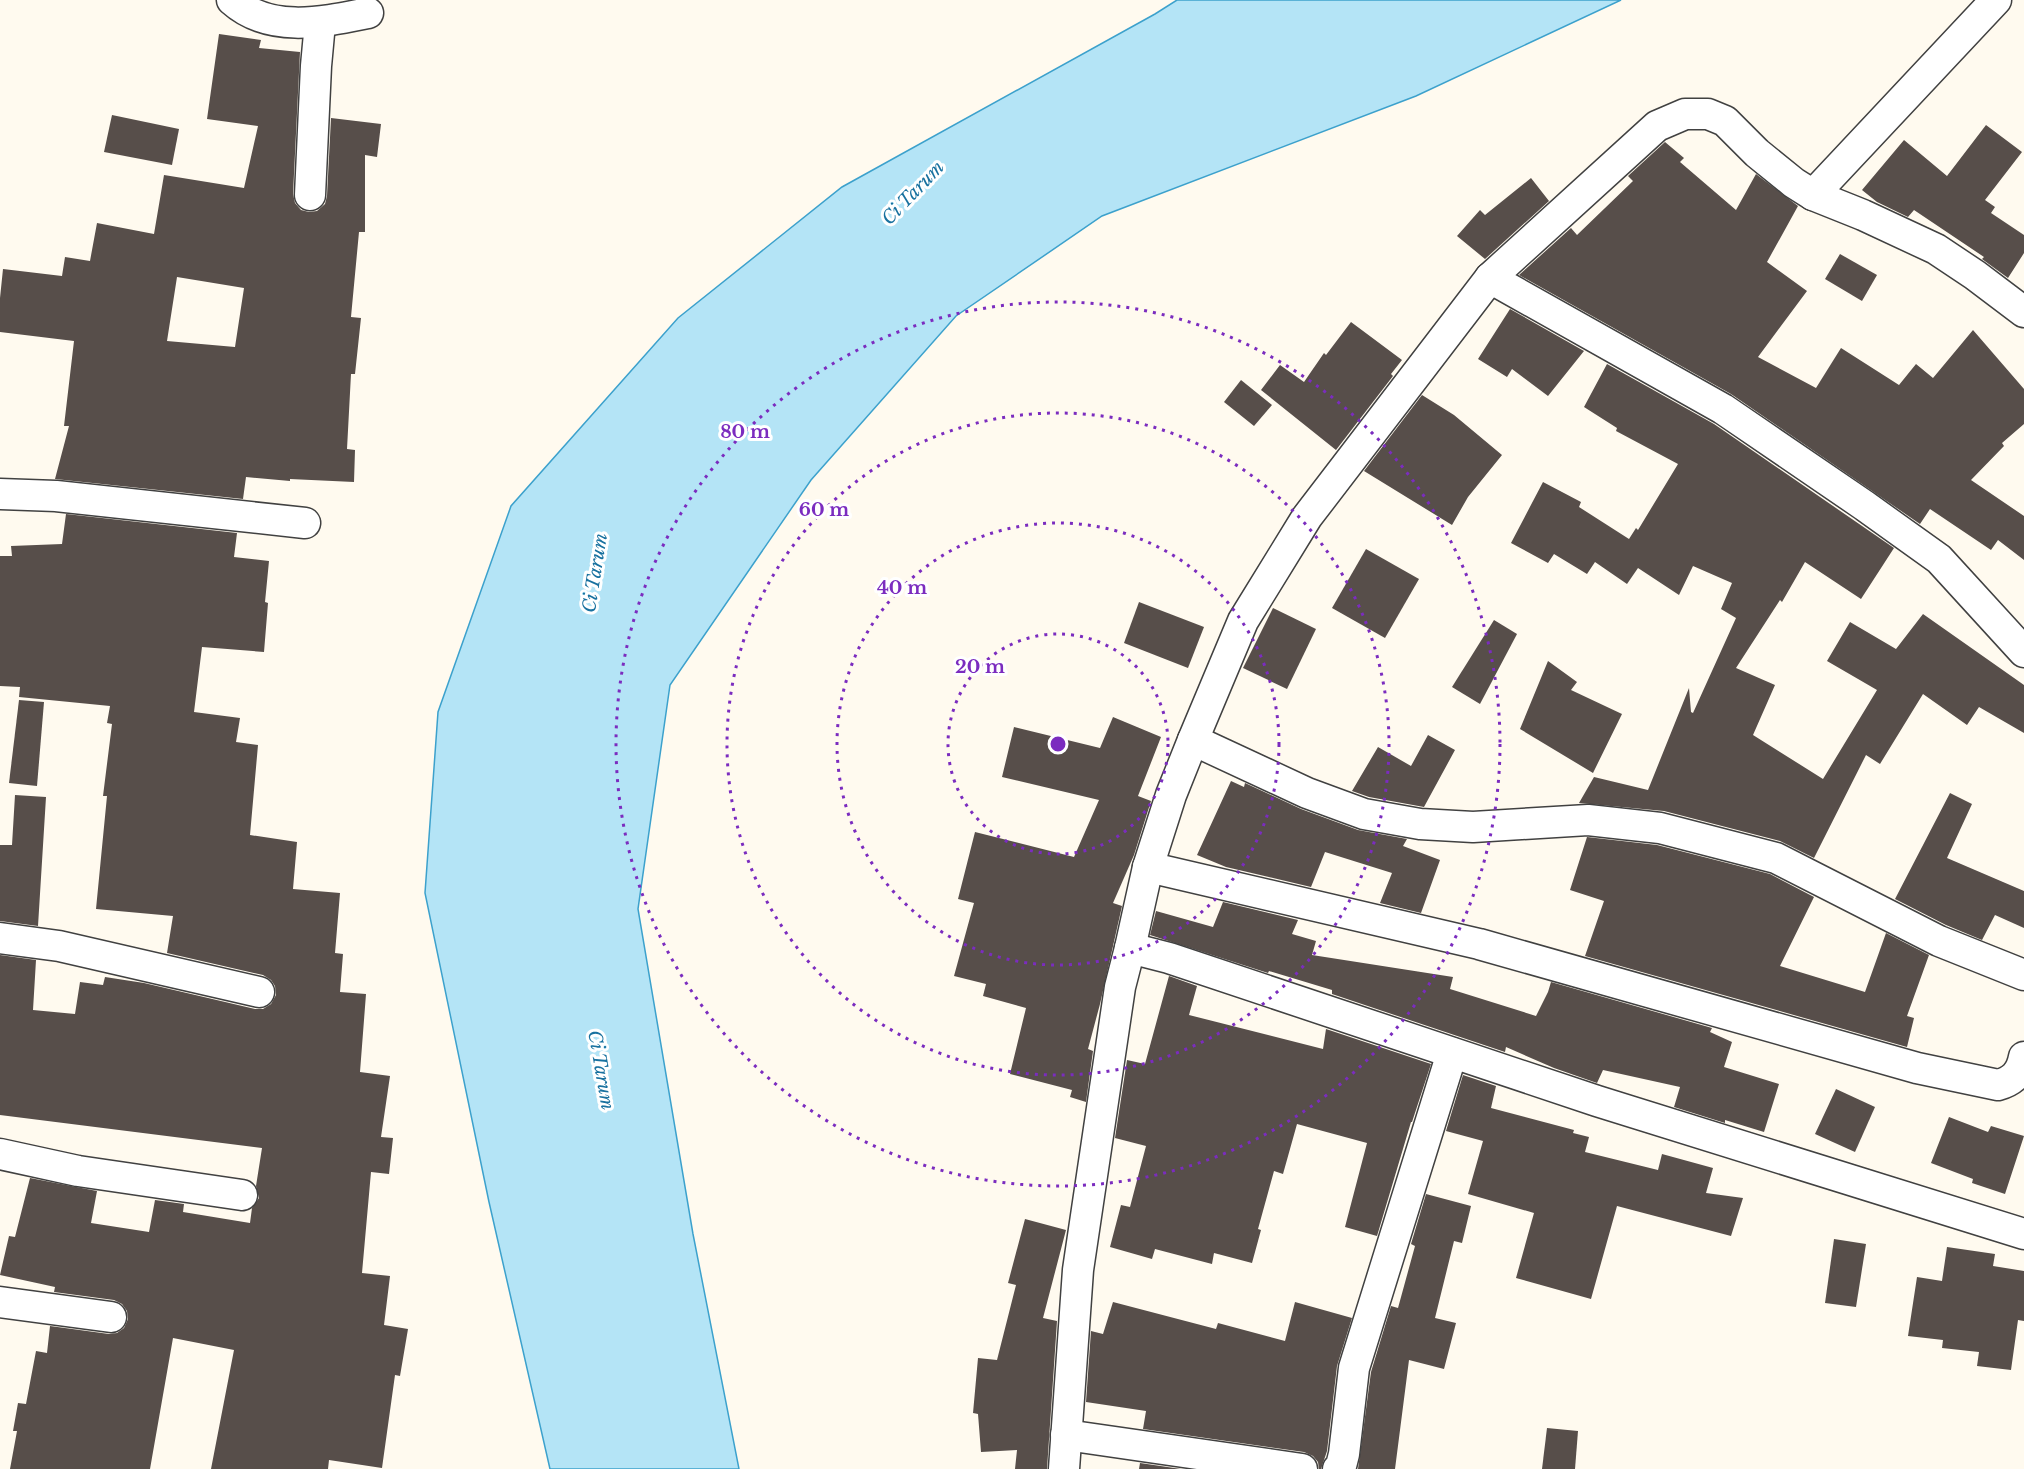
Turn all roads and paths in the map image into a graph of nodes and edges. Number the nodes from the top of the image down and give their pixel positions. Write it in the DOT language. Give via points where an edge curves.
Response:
graph roads {
  1 [pos="232,0"];
  2 [pos="1996,0"];
  3 [pos="368,13"];
  4 [pos="320,23"];
  5 [pos="310,195"];
  6 [pos="1813,195"];
  7 [pos="1490,278"];
  8 [pos="2024,312"];
  9 [pos="0,494"];
  10 [pos="304,523"];
  11 [pos="2024,652"];
  12 [pos="1193,740"];
  13 [pos="1148,867"];
  14 [pos="0,938"];
  15 [pos="1130,948"];
  16 [pos="2024,975"];
  17 [pos="259,992"];
  18 [pos="1452,1053"];
  19 [pos="2024,1057"];
  20 [pos="0,1154"];
  21 [pos="242,1195"];
  22 [pos="2024,1234"];
  23 [pos="0,1302"];
  24 [pos="111,1317"];
  25 [pos="1066,1435"];
  26 [pos="1064,1469"];
  27 [pos="1302,1469"];
  28 [pos="1338,1469"];
  1 -- 4 [label="street" via="245,11 277,22"];
  2 -- 6 [label="street"];
  3 -- 4 [label="street"];
  4 -- 5 [label="street"];
  6 -- 7 [label="street" via="1775,168 1725,122 1708,114 1685,114 1657,126"];
  6 -- 8 [label="street" via="1936,249"];
  7 -- 11 [label="street" via="1723,409 1865,506 1939,559"];
  7 -- 12 [label="street" via="1307,517 1243,621"];
  9 -- 10 [label="street" via="56,496"];
  12 -- 13 [label="street"];
  12 -- 16 [label="street" via="1307,794 1364,814 1420,824 1473,827 1588,820 1660,828 1766,855 1939,941"];
  13 -- 15 [label="street"];
  13 -- 19 [label="street" via="1479,944 1917,1068 1998,1085 2011,1081 2022,1068"];
  14 -- 17 [label="street" via="59,946"];
  15 -- 18 [label="street"];
  15 -- 25 [label="street" via="1120,987 1078,1270"];
  18 -- 22 [label="street"];
  18 -- 28 [label="street" via="1354,1368 1344,1454"];
  20 -- 21 [label="street" via="78,1171"];
  23 -- 24 [label="street"];
  25 -- 26 [label="street"];
  25 -- 27 [label="street"];
}
